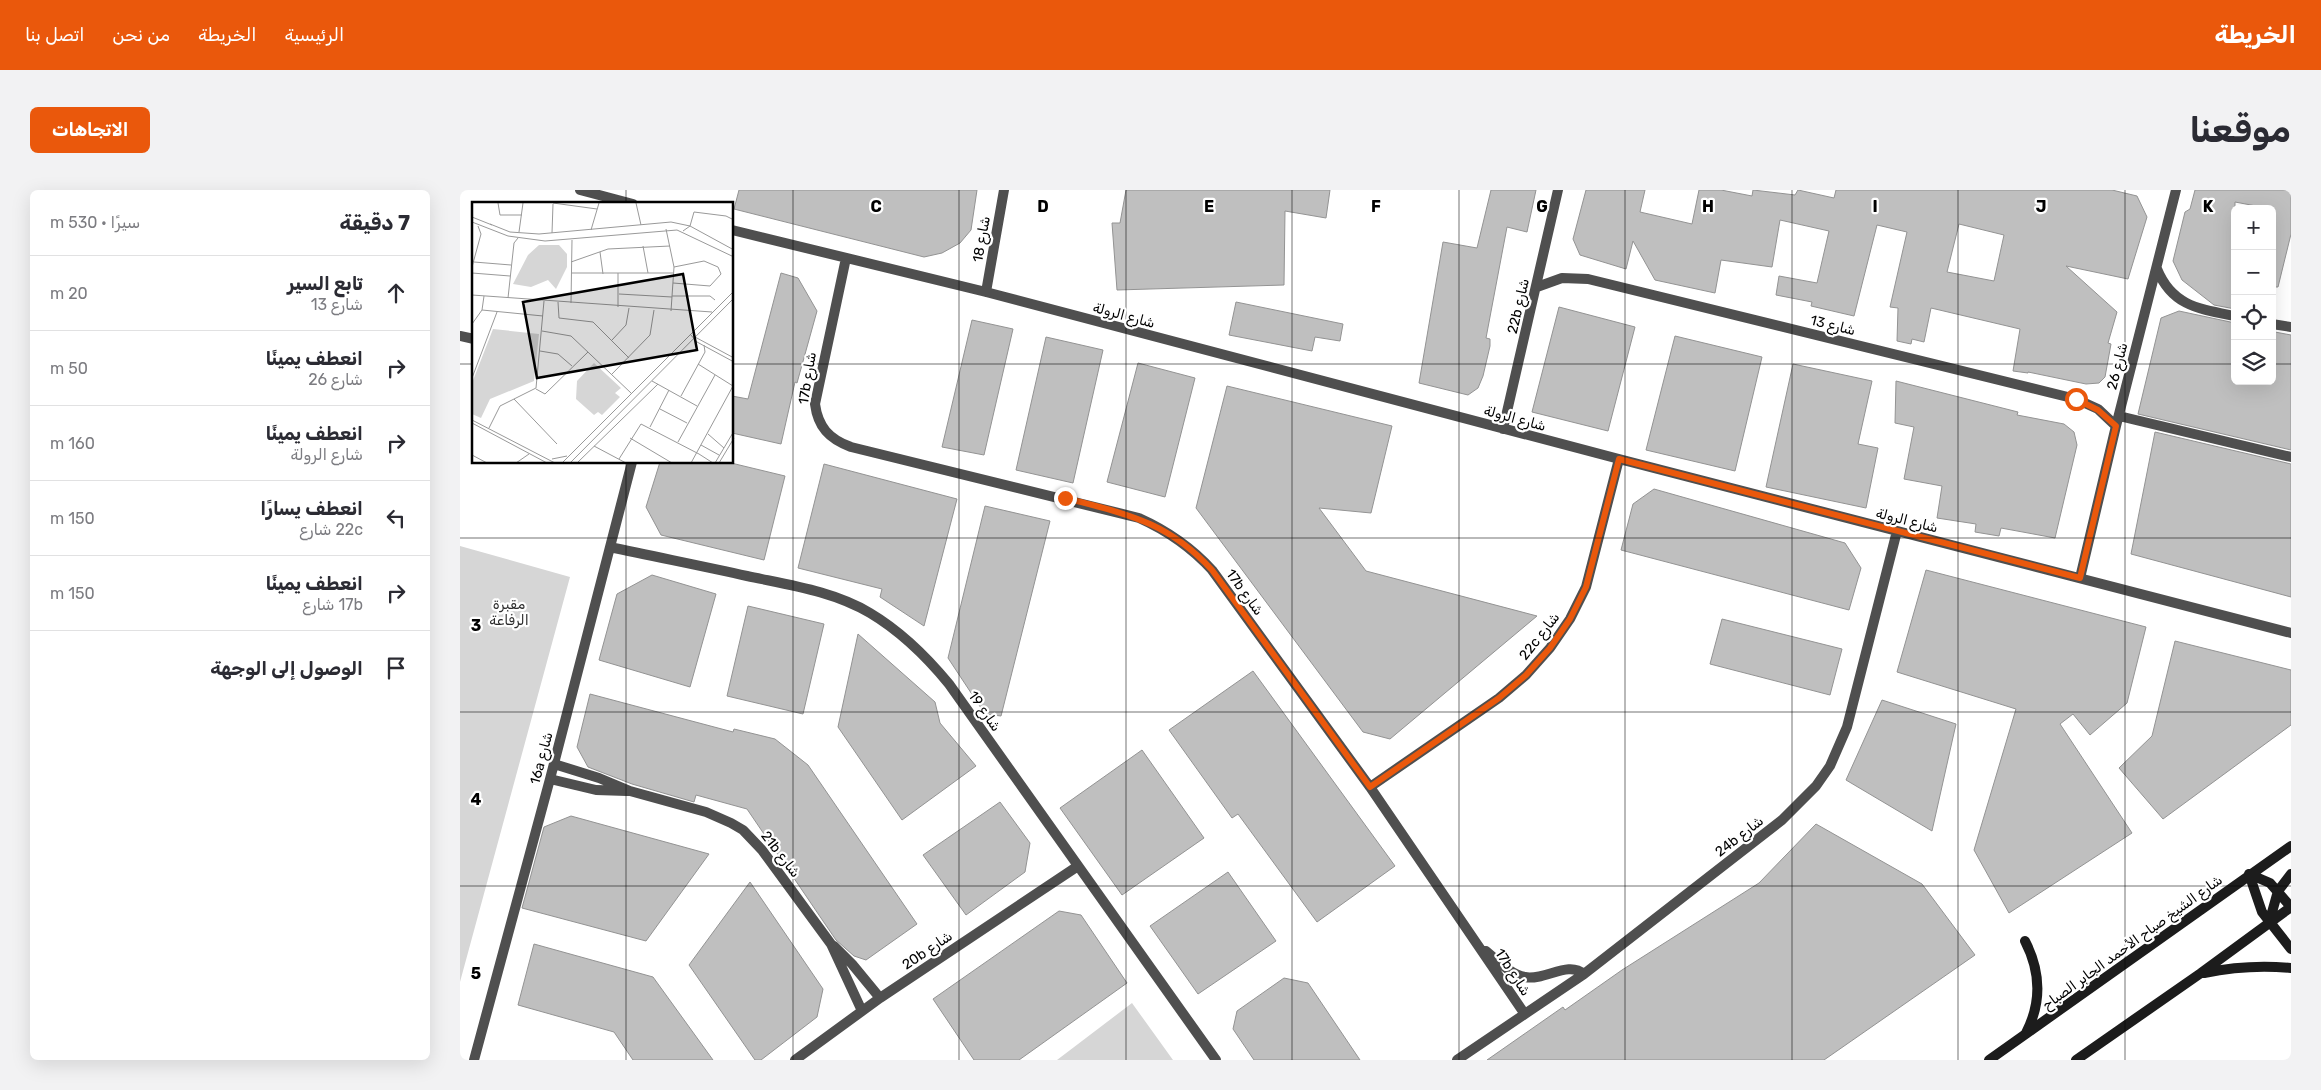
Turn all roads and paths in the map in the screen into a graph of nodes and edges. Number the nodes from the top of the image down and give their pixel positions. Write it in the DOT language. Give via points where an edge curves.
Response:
graph roads {
  1 [pos="580,190"];
  2 [pos="1004,190"];
  3 [pos="1558,190"];
  4 [pos="2176,190"];
  5 [pos="625,202"];
  6 [pos="734,230"];
  7 [pos="846,258"];
  8 [pos="2156,269"];
  9 [pos="1537,287"];
  10 [pos="986,292"];
  11 [pos="2231,315"];
  12 [pos="2276,325"];
  13 [pos="2291,327"];
  14 [pos="2117,421"];
  15 [pos="1503,429"];
  16 [pos="2291,456"];
  17 [pos="1619,459"];
  18 [pos="631,464"];
  19 [pos="1896,531"];
  20 [pos="610,547"];
  21 [pos="2080,578"];
  22 [pos="2291,633"];
  23 [pos="554,764"];
  24 [pos="550,778"];
  25 [pos="1370,787"];
  26 [pos="630,791"];
  27 [pos="2291,846"];
  28 [pos="1078,866"];
  29 [pos="2249,874"];
  30 [pos="2291,874"];
  31 [pos="2278,891"];
  32 [pos="2291,907"];
  33 [pos="2269,923"];
  34 [pos="2025,941"];
  35 [pos="831,944"];
  36 [pos="1480,946"];
  37 [pos="2291,949"];
  38 [pos="2291,968"];
  39 [pos="2201,973"];
  40 [pos="1584,974"];
  41 [pos="880,998"];
  42 [pos="862,1011"];
  43 [pos="1524,1013"];
  44 [pos="2024,1036"];
  45 [pos="474,1060"];
  46 [pos="795,1060"];
  47 [pos="1216,1060"];
  48 [pos="1457,1060"];
  49 [pos="1989,1060"];
  50 [pos="2076,1060"];
  1 -- 5 [label="street"];
  2 -- 10 [label="street, شارع 18"];
  3 -- 9 [label="street, 22b شارع"];
  4 -- 8 [label="street, شارع 26"];
  6 -- 7 [label="street, شارع الرولة"];
  7 -- 10 [label="street, شارع الرولة"];
  7 -- 25 [label="street, 17b شارع" via="814,404 822,427 830,436 851,447 1124,514 1160,527 1179,539 1212,570"];
  8 -- 11 [label="street" via="2162,282 2181,301 2193,307"];
  8 -- 14 [label="street, شارع 26"];
  9 -- 14 [label="street, شارع 13" via="1562,278 1588,278 2076,399"];
  9 -- 15 [label="street, 22b شارع"];
  10 -- 15 [label="street, شارع الرولة"];
  12 -- 13 [label="street"];
  14 -- 16 [label="street"];
  14 -- 21 [label="street, شارع 26"];
  15 -- 17 [label="street, شارع الرولة"];
  17 -- 19 [label="street, شارع الرولة"];
  17 -- 25 [label="street, 22c شارع" via="1586,587 1550,648 1499,698"];
  18 -- 20 [label="street, 16a شارع"];
  19 -- 21 [label="street, شارع الرولة"];
  19 -- 40 [label="street, 24b شارع" via="1847,727 1830,766 1816,786 1782,820"];
  20 -- 23 [label="street, 16a شارع"];
  20 -- 28 [label="street, شارع 19" via="802,588 836,598 899,632 926,656 949,684"];
  21 -- 22 [label="street, شارع الرولة"];
  23 -- 24 [label="street, 16a شارع"];
  23 -- 26 [label="street, 21b شارع"];
  24 -- 26 [label="street, 21b شارع" via="596,790"];
  24 -- 45 [label="street, 16a شارع"];
  25 -- 36 [label="street, 17b شارع"];
  26 -- 35 [label="street, 21b شارع" via="706,812 743,830 762,850"];
  27 -- 29 [label="main road, شارع الشيخ صباح الأحمد الجابر الصباح"];
  28 -- 41 [label="street, 20b شارع"];
  28 -- 47 [label="street, شارع 19"];
  29 -- 31 [label="main road"];
  29 -- 33 [label="main road" via="2256,900"];
  29 -- 44 [label="main road, شارع الشيخ صباح الأحمد الجابر الصباح"];
  30 -- 31 [label="main road"];
  31 -- 32 [label="main road"];
  31 -- 33 [label="main road"];
  32 -- 33 [label="main road"];
  33 -- 37 [label="main road"];
  33 -- 39 [label="main road"];
  34 -- 44 [label="main road" via="2036,968 2038,986 2032,1020"];
  35 -- 41 [label="street, 21b شارع"];
  35 -- 42 [label="street, 21b شارع"];
  36 -- 40 [label="street, 17b شارع" via="1510,970 1525,977 1542,977 1570,968"];
  36 -- 43 [label="street, 17b شارع"];
  38 -- 39 [label="main road" via="2233,967"];
  39 -- 50 [label="main road"];
  40 -- 43 [label="street, 24b شارع"];
  41 -- 42 [label="street, 20b شارع"];
  42 -- 46 [label="street, 20b شارع"];
  43 -- 48 [label="street, 24b شارع"];
  44 -- 49 [label="main road, شارع الشيخ صباح الأحمد الجابر الصباح"];
}
